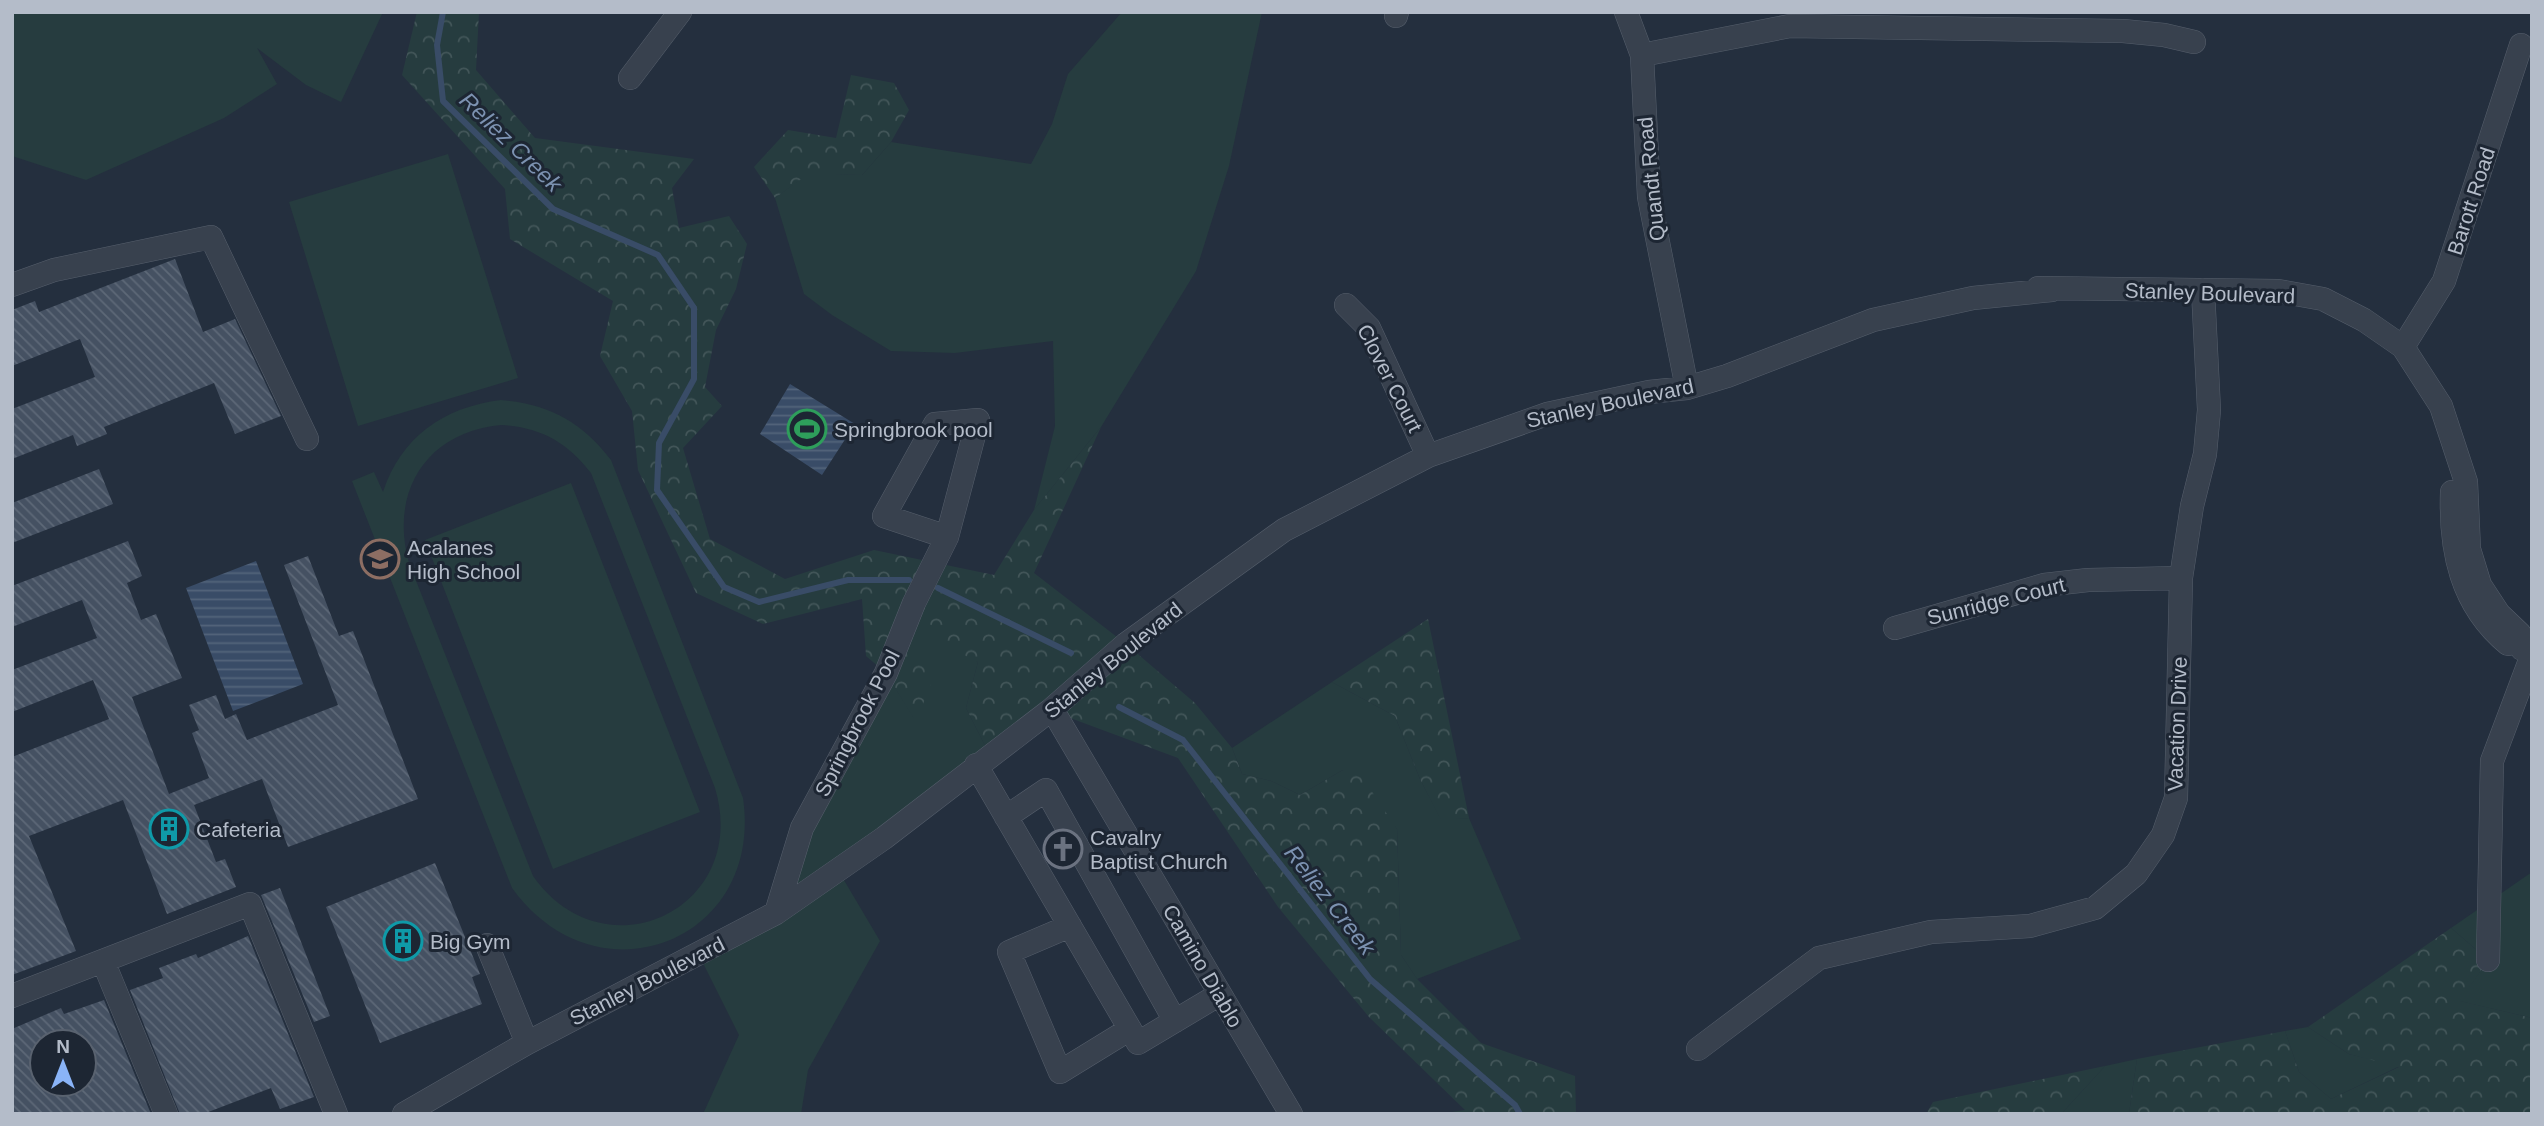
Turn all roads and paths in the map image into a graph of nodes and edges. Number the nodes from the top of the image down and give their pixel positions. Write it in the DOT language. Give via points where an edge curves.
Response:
graph roads {
  1 [pos="680,12"];
  2 [pos="1626,12"];
  3 [pos="1790,19"];
  4 [pos="2194,42"];
  5 [pos="2521,45"];
  6 [pos="1642,55"];
  7 [pos="630,78"];
  8 [pos="12,285"];
  9 [pos="2203,290"];
  10 [pos="1346,305"];
  11 [pos="2403,347"];
  12 [pos="1687,388"];
  13 [pos="307,439"];
  14 [pos="1428,456"];
  15 [pos="947,537"];
  16 [pos="2181,578"];
  17 [pos="1895,628"];
  18 [pos="2529,655"];
  19 [pos="1052,709"];
  20 [pos="976,765"];
  21 [pos="1006,817"];
  22 [pos="776,913"];
  23 [pos="1070,926"];
  24 [pos="487,944"];
  25 [pos="2488,960"];
  26 [pos="103,961"];
  27 [pos="1220,995"];
  28 [pos="12,996"];
  29 [pos="1175,1021"];
  30 [pos="1130,1029"];
  31 [pos="527,1043"];
  32 [pos="1698,1049"];
  33 [pos="166,1114"];
  34 [pos="336,1114"];
  35 [pos="404,1114"];
  36 [pos="1291,1114"];
  1 -- 7 [label="street"];
  2 -- 6 [label="street, Quandt Road"];
  3 -- 4 [label="street" via="2123,31"];
  3 -- 6 [label="street"];
  5 -- 11 [label="street, Barott Road" via="2445,281"];
  6 -- 12 [label="street, Quandt Road" via="1649,197"];
  8 -- 13 [label="street" via="54,270 211,237"];
  9 -- 11 [label="street, Stanley Boulevard" via="2278,290 2323,299"];
  9 -- 12 [label="street, Stanley Boulevard" via="1969,287 1892,307 1873,320"];
  9 -- 16 [label="street, Vacation Drive" via="2209,410"];
  10 -- 14 [label="street, Clover Court" via="1369,328"];
  11 -- 18 [label="street, Stanley Boulevard" via="2441,407 2456,453 2451,527 2466,593 2485,622 2507,643"];
  12 -- 14 [label="street, Stanley Boulevard" via="1547,414"];
  14 -- 19 [label="street, Stanley Boulevard" via="1284,530 1126,645"];
  15 -- 15 [label="street, Springbrook Pool" via="884,516 934,424 978,420"];
  15 -- 22 [label="street, Springbrook Pool" via="886,673 803,828"];
  16 -- 17 [label="street, Sunridge Court" via="2044,585"];
  16 -- 32 [label="street, Vacation Drive" via="2176,798 2163,835 2136,874 2095,908 2030,926 1931,932 1819,958"];
  18 -- 25 [label="street" via="2492,761"];
  19 -- 20 [label="street, Stanley Boulevard"];
  19 -- 27 [label="street, Camino Diablo"];
  20 -- 21 [label="street"];
  20 -- 22 [label="street, Stanley Boulevard" via="884,838"];
  21 -- 23 [label="street"];
  21 -- 29 [label="street" via="1046,790"];
  22 -- 31 [label="street, Stanley Boulevard"];
  23 -- 30 [label="street"];
  23 -- 30 [label="street" via="1009,952 1060,1072"];
  24 -- 31 [label="street"];
  26 -- 28 [label="street"];
  26 -- 33 [label="street"];
  26 -- 34 [label="street" via="250,904"];
  27 -- 29 [label="street"];
  27 -- 36 [label="street, Camino Diablo"];
  29 -- 30 [label="street" via="1138,1043"];
  31 -- 35 [label="street, Stanley Boulevard"];
}
